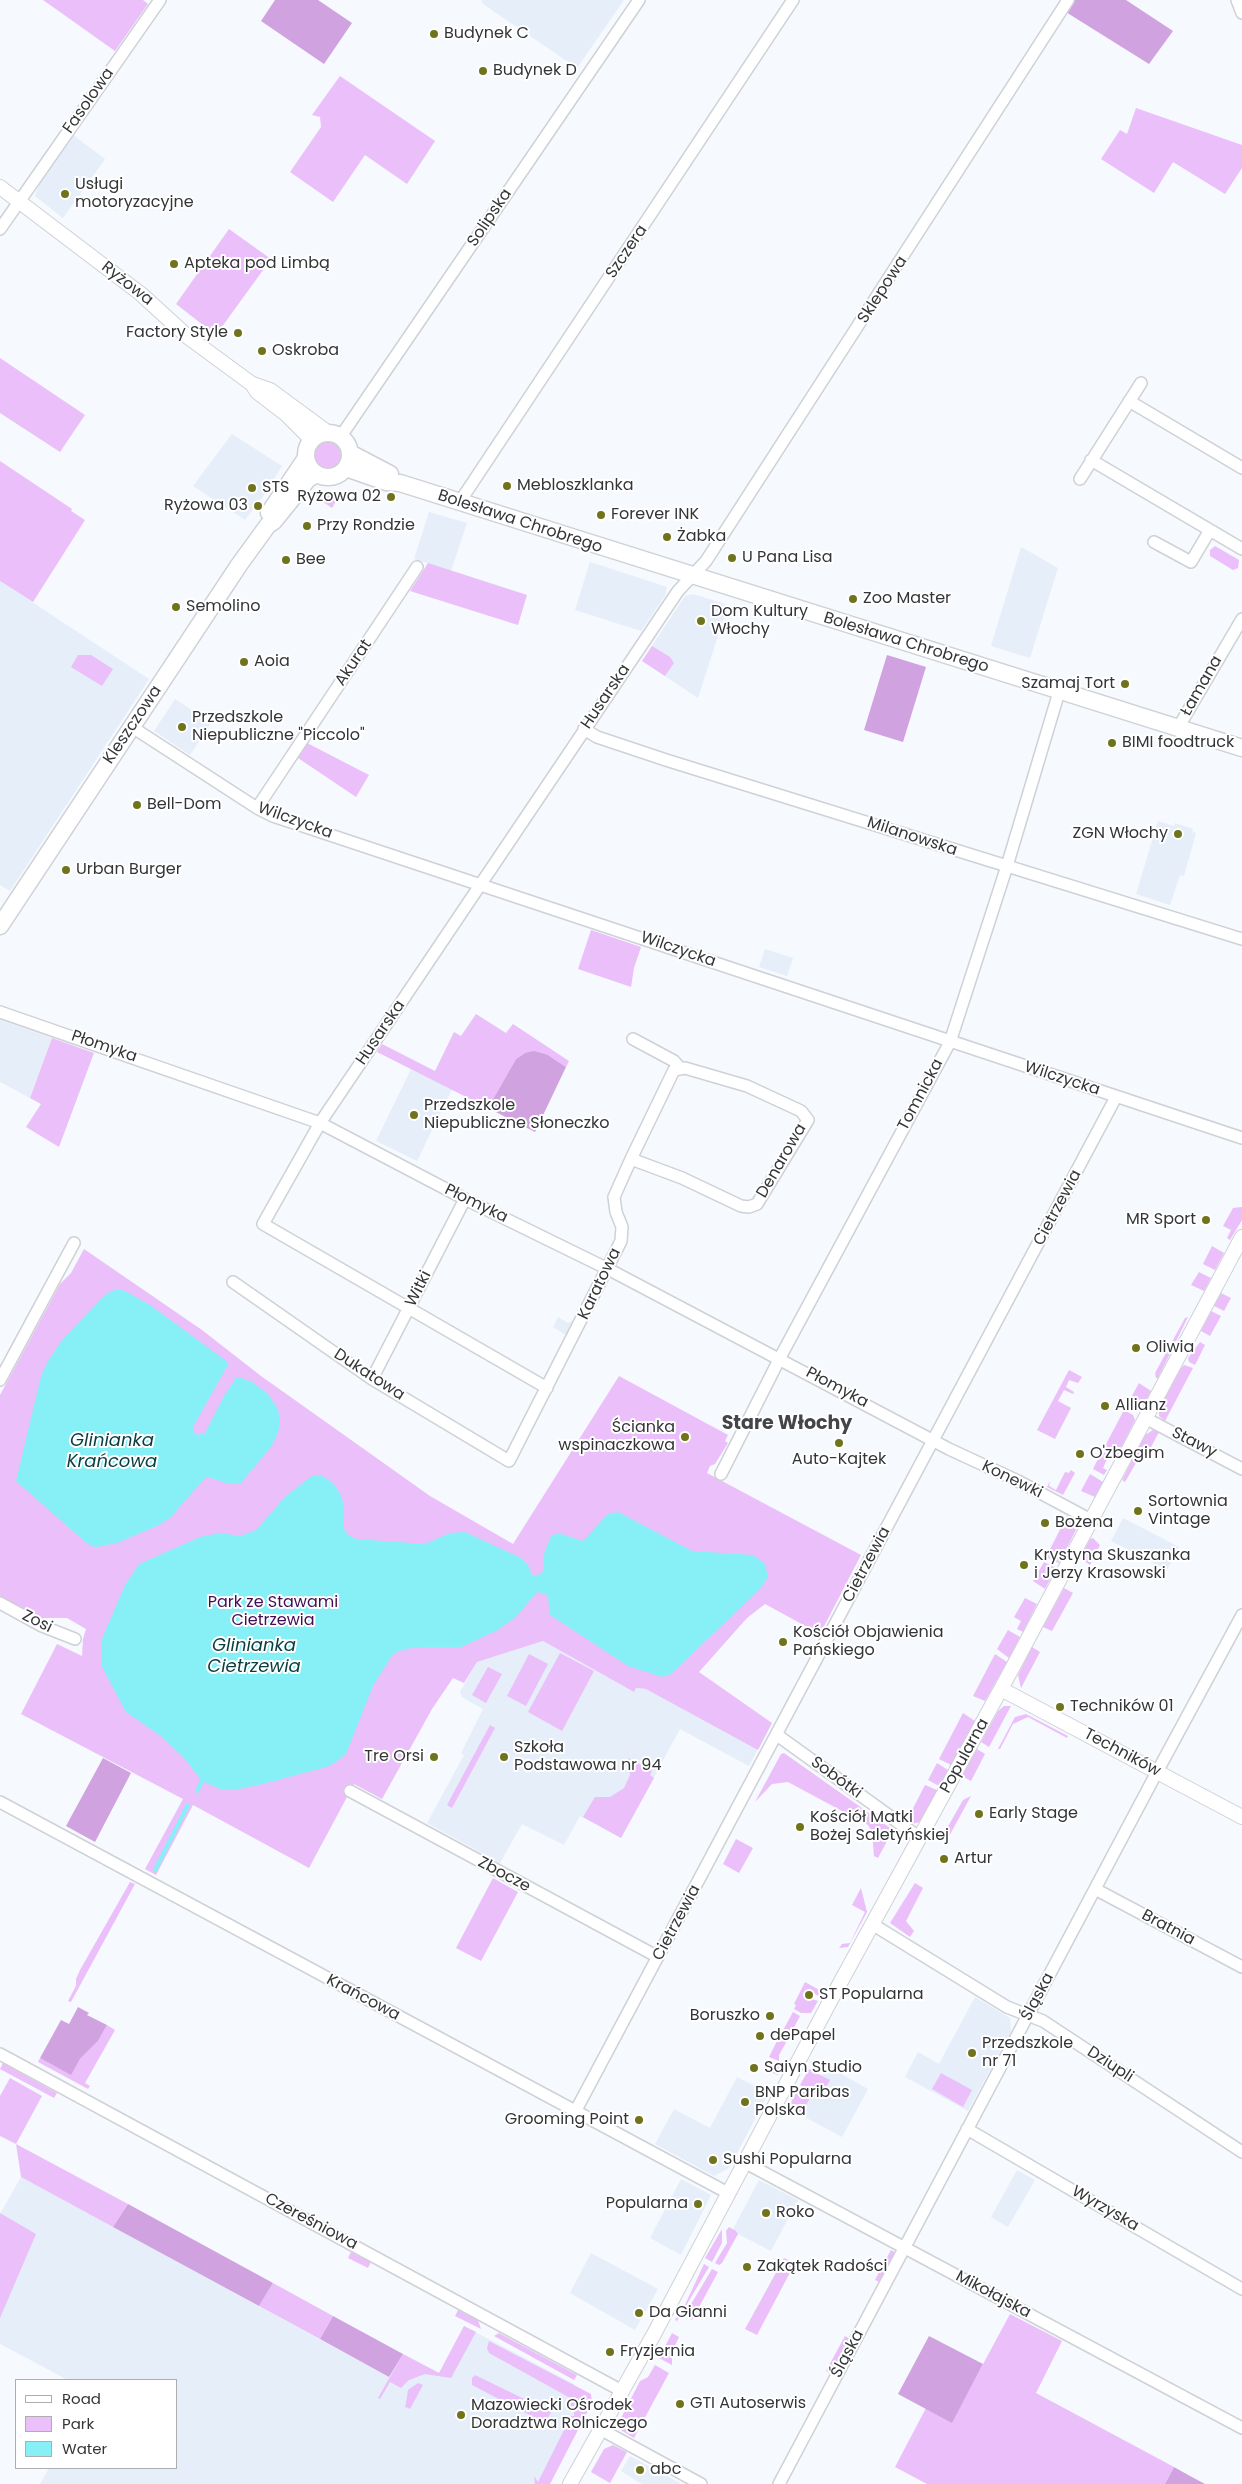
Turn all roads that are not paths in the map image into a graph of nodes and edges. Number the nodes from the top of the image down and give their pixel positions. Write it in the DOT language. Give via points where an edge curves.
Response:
graph roads {
  1 [pos="160,0"];
  2 [pos="639,0"];
  3 [pos="793,0"];
  4 [pos="1068,0"];
  5 [pos="1237,0"];
  6 [pos="1242,13"];
  7 [pos="0,187"];
  8 [pos="19,201"];
  9 [pos="0,229"];
  10 [pos="1141,383"];
  11 [pos="252,384"];
  12 [pos="1129,402"];
  13 [pos="334,434"];
  14 [pos="312,439"];
  15 [pos="306,458"];
  16 [pos="348,460"];
  17 [pos="1091,460"];
  18 [pos="1242,468"];
  19 [pos="317,474"];
  20 [pos="1080,479"];
  21 [pos="459,503"];
  22 [pos="268,524"];
  23 [pos="1210,530"];
  24 [pos="1154,542"];
  25 [pos="1242,549"];
  26 [pos="417,567"];
  27 [pos="692,576"];
  28 [pos="1242,619"];
  29 [pos="1059,692"];
  30 [pos="132,727"];
  31 [pos="1178,728"];
  32 [pos="584,729"];
  33 [pos="1242,748"];
  34 [pos="257,808"];
  35 [pos="1007,866"];
  36 [pos="481,884"];
  37 [pos="0,926"];
  38 [pos="1242,940"];
  39 [pos="0,1012"];
  40 [pos="633,1039"];
  41 [pos="950,1042"];
  42 [pos="676,1071"];
  43 [pos="1116,1097"];
  44 [pos="320,1123"];
  45 [pos="1242,1138"];
  46 [pos="631,1159"];
  47 [pos="465,1199"];
  48 [pos="1242,1237"];
  49 [pos="74,1243"];
  50 [pos="608,1269"];
  51 [pos="233,1282"];
  52 [pos="409,1309"];
  53 [pos="780,1358"];
  54 [pos="372,1379"];
  55 [pos="0,1380"];
  56 [pos="547,1388"];
  57 [pos="1146,1418"];
  58 [pos="934,1439"];
  59 [pos="510,1461"];
  60 [pos="1242,1469"];
  61 [pos="721,1474"];
  62 [pos="1091,1520"];
  63 [pos="0,1603"];
  64 [pos="1242,1615"];
  65 [pos="75,1640"];
  66 [pos="1001,1689"];
  67 [pos="777,1735"];
  68 [pos="1157,1772"];
  69 [pos="350,1791"];
  70 [pos="0,1802"];
  71 [pos="1242,1817"];
  72 [pos="920,1838"];
  73 [pos="1094,1889"];
  74 [pos="872,1924"];
  75 [pos="658,1957"];
  76 [pos="1242,1967"];
  77 [pos="1028,2016"];
  78 [pos="0,2054"];
  79 [pos="575,2112"];
  80 [pos="967,2129"];
  81 [pos="1242,2152"];
  82 [pos="744,2162"];
  83 [pos="728,2193"];
  84 [pos="905,2247"];
  85 [pos="1242,2289"];
  86 [pos="622,2391"];
  87 [pos="1242,2428"];
  88 [pos="600,2429"];
  89 [pos="570,2484"];
  90 [pos="701,2484"];
  91 [pos="778,2484"];
  1 -- 8 [label="street, Fasolowa"];
  2 -- 13 [label="street, Solipska"];
  3 -- 21 [label="street, Szczera"];
  4 -- 27 [label="street, Sklepowa" via="706,561"];
  5 -- 6 [label="street"];
  7 -- 8 [label="street, Ryżowa"];
  8 -- 9 [label="street, Fasolowa"];
  8 -- 11 [label="street, Ryżowa" via="141,294 188,337"];
  10 -- 12 [label="street"];
  11 -- 13 [label="street, Ryżowa" via="270,390"];
  11 -- 14 [label="street, Ryżowa" via="257,392"];
  12 -- 17 [label="street"];
  12 -- 18 [label="street"];
  13 -- 14 [label="main road"];
  13 -- 16 [label="main road" via="347,444"];
  14 -- 15 [label="main road" via="306,448"];
  15 -- 19 [label="main road"];
  15 -- 22 [label="main road, Kleszczowa" via="272,507"];
  16 -- 19 [label="main road" via="332,477"];
  16 -- 21 [label="main road, Bolesława Chrobrego" via="394,476 400,483"];
  17 -- 20 [label="street"];
  17 -- 23 [label="street"];
  19 -- 22 [label="main road, Kleszczowa" via="308,479"];
  21 -- 27 [label="main road, Bolesława Chrobrego"];
  22 -- 30 [label="main road, Kleszczowa"];
  23 -- 24 [label="street" via="1191,562"];
  23 -- 25 [label="street"];
  26 -- 34 [label="street, Akurat"];
  27 -- 29 [label="main road, Bolesława Chrobrego"];
  27 -- 32 [label="street, Husarska" via="678,591"];
  28 -- 31 [label="street, Łamana"];
  29 -- 31 [label="main road, Bolesława Chrobrego"];
  29 -- 35 [label="street, Tomnicka"];
  30 -- 34 [label="street, Wilczycka"];
  30 -- 37 [label="main road, Kleszczowa"];
  31 -- 33 [label="main road, Bolesława Chrobrego"];
  32 -- 35 [label="street, Milanowska" via="597,737 666,760"];
  32 -- 36 [label="street, Husarska"];
  34 -- 36 [label="street, Wilczycka"];
  35 -- 38 [label="street, Milanowska"];
  35 -- 41 [label="street, Tomnicka"];
  36 -- 41 [label="street, Wilczycka"];
  36 -- 44 [label="street, Husarska"];
  39 -- 44 [label="street, Płomyka"];
  40 -- 42 [label="street, Denarowa" via="674,1061"];
  41 -- 43 [label="street, Wilczycka"];
  41 -- 53 [label="street, Tomnicka"];
  42 -- 46 [label="street, Karatowa"];
  42 -- 46 [label="street, Denarowa" via="747,1086 801,1111 807,1124 757,1204 750,1207"];
  43 -- 45 [label="street, Wilczycka"];
  43 -- 58 [label="street, Cietrzewia"];
  44 -- 47 [label="street, Płomyka"];
  44 -- 52 [label="street, Husarska" via="263,1224"];
  46 -- 50 [label="street, Karatowa" via="614,1197 622,1233"];
  47 -- 50 [label="street, Płomyka"];
  47 -- 52 [label="street, Witki"];
  48 -- 57 [label="street, Popularna"];
  49 -- 55 [label="street"];
  50 -- 53 [label="street, Płomyka"];
  50 -- 56 [label="street, Karatowa"];
  51 -- 54 [label="street, Dukatowa"];
  52 -- 54 [label="street, Witki"];
  52 -- 56 [label="street, Husarska"];
  53 -- 58 [label="street, Płomyka"];
  53 -- 61 [label="street, Tomnicka"];
  54 -- 59 [label="street, Dukatowa"];
  56 -- 59 [label="street, Karatowa"];
  57 -- 60 [label="street, Stawy"];
  57 -- 62 [label="street, Popularna"];
  58 -- 62 [label="street, Konewki"];
  58 -- 67 [label="street, Cietrzewia"];
  62 -- 66 [label="street, Popularna"];
  63 -- 65 [label="street, Zosi"];
  64 -- 68 [label="street, Śląska"];
  66 -- 68 [label="street, Techników"];
  66 -- 72 [label="street, Popularna"];
  67 -- 72 [label="street, Sobótki"];
  67 -- 75 [label="street, Cietrzewia"];
  68 -- 71 [label="street, Techników"];
  68 -- 73 [label="street, Śląska"];
  69 -- 75 [label="street, Zbocze"];
  70 -- 79 [label="street, Krańcowa"];
  72 -- 74 [label="street, Popularna"];
  73 -- 76 [label="street, Bratnia"];
  73 -- 77 [label="street, Śląska"];
  74 -- 77 [label="street, Dziupli" via="1007,2007"];
  74 -- 82 [label="street, Popularna"];
  75 -- 79 [label="street, Cietrzewia"];
  77 -- 80 [label="street, Śląska"];
  77 -- 81 [label="street, Dziupli" via="1043,2022"];
  78 -- 86 [label="street, Czereśniowa"];
  79 -- 83 [label="street, Krańcowa"];
  80 -- 84 [label="street, Śląska"];
  80 -- 85 [label="street, Wyrzyska"];
  82 -- 83 [label="street, Popularna"];
  82 -- 84 [label="street, Mikołajska"];
  83 -- 86 [label="street, Popularna"];
  84 -- 87 [label="street, Mikołajska"];
  84 -- 91 [label="street, Śląska"];
  86 -- 88 [label="street, Popularna"];
  88 -- 89 [label="street, Popularna"];
  88 -- 90 [label="street"];
}
